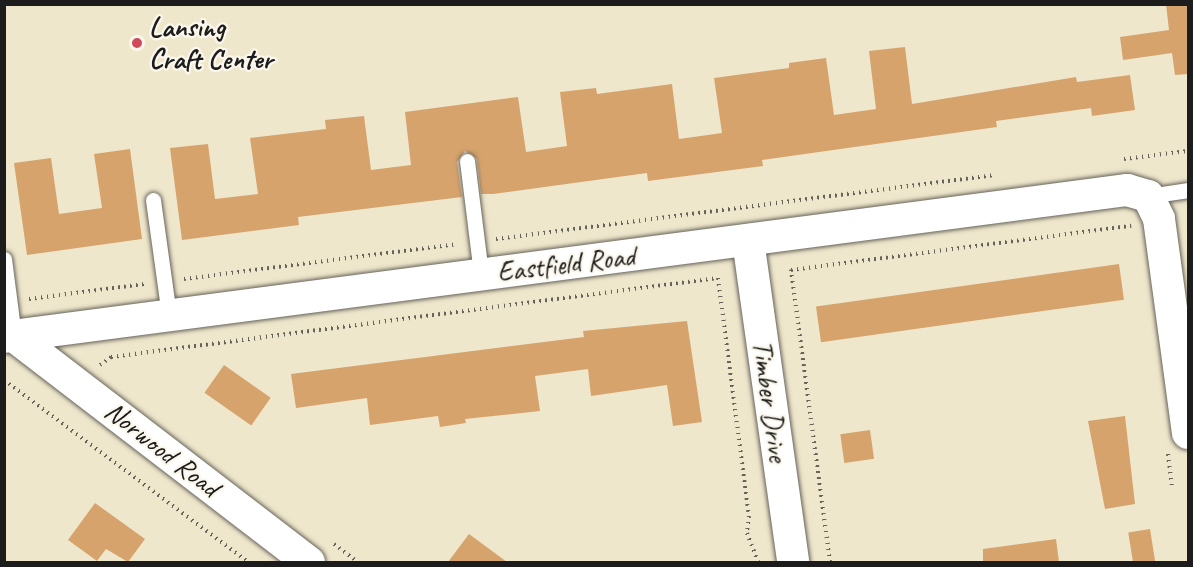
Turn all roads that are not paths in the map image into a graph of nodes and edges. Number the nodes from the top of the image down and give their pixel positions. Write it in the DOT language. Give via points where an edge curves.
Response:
graph roads {
  1 [pos="467,161"];
  2 [pos="1188,190"];
  3 [pos="1137,194"];
  4 [pos="153,200"];
  5 [pos="748,240"];
  6 [pos="4,259"];
  7 [pos="481,274"];
  8 [pos="169,315"];
  9 [pos="9,337"];
  10 [pos="1177,438"];
  11 [pos="312,556"];
  12 [pos="793,562"];
  1 -- 7 [label="lane"];
  2 -- 3 [label="lane"];
  3 -- 5 [label="street, Eastfield Road"];
  3 -- 10 [label="street" via="1159,219"];
  4 -- 8 [label="lane"];
  5 -- 7 [label="street, Eastfield Road"];
  5 -- 12 [label="street, Timber Drive"];
  6 -- 9 [label="lane" via="10,302"];
  7 -- 8 [label="street, Eastfield Road"];
  8 -- 9 [label="street, Eastfield Road"];
  9 -- 11 [label="street, Norwood Road"];
}
